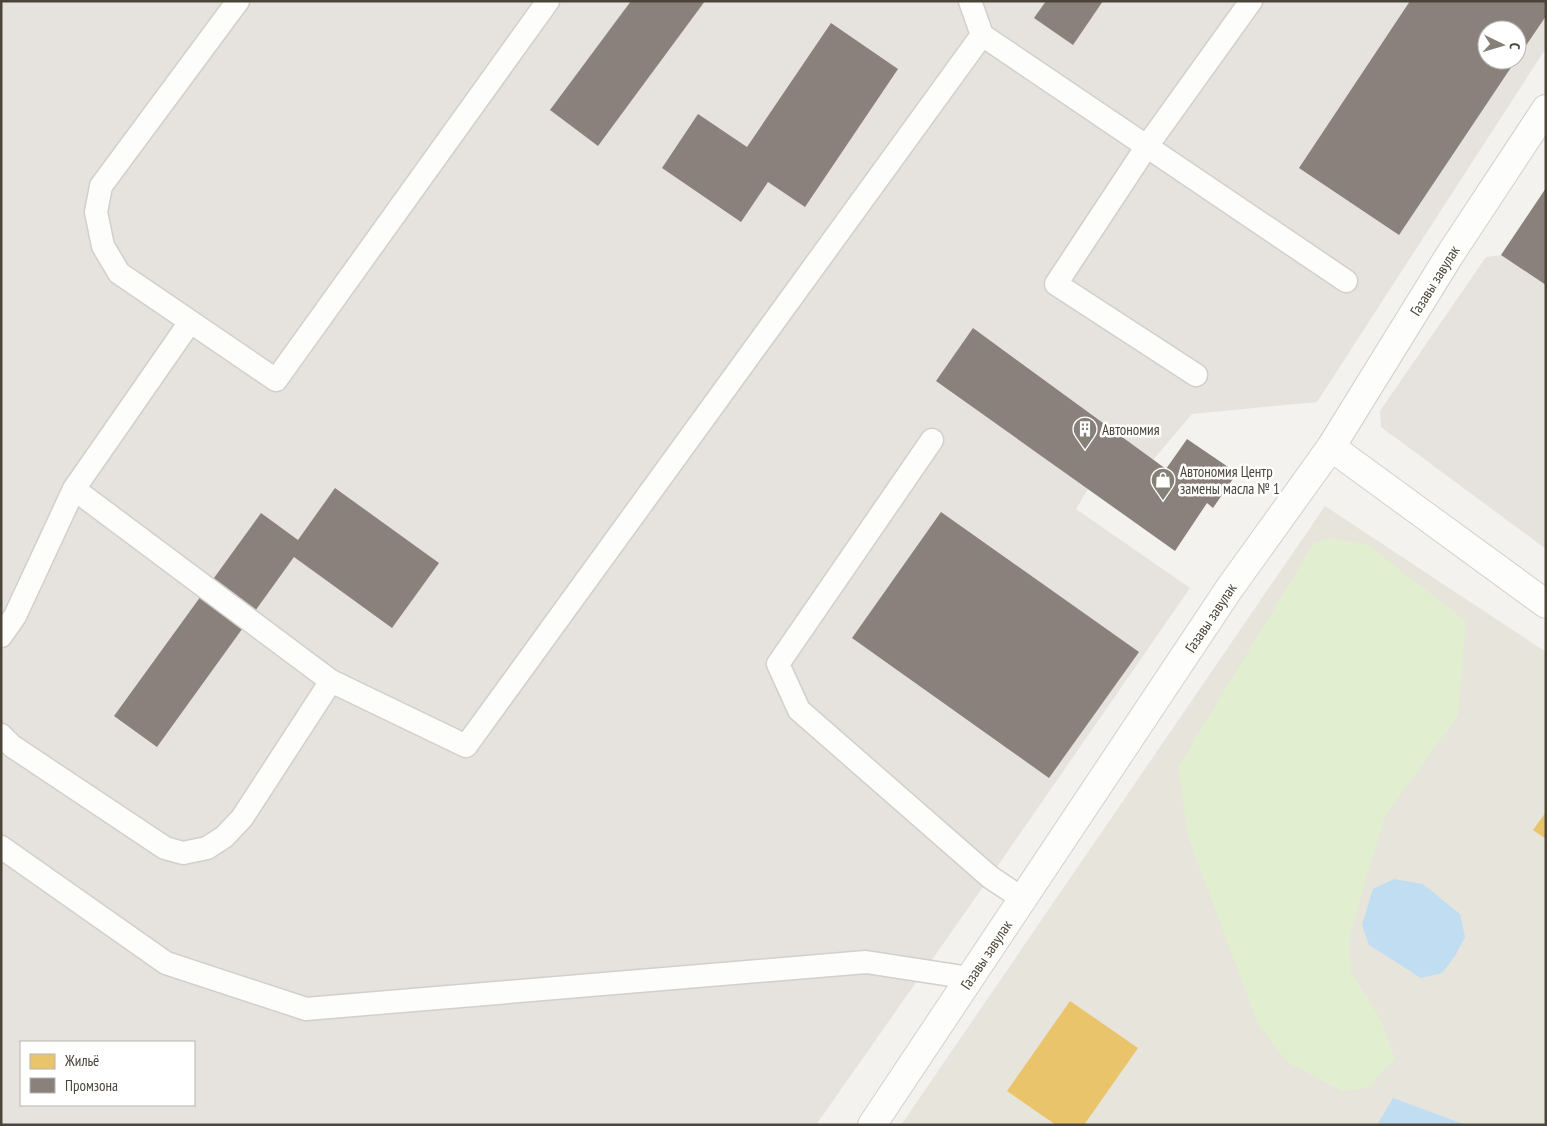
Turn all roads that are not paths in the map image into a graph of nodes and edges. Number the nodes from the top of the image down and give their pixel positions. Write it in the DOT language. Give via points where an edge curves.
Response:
graph roads {
  1 [pos="238,1"];
  2 [pos="548,1"];
  3 [pos="970,1"];
  4 [pos="1251,1"];
  5 [pos="982,35"];
  6 [pos="1546,109"];
  7 [pos="1147,146"];
  8 [pos="1346,282"];
  9 [pos="190,322"];
  10 [pos="1196,375"];
  11 [pos="932,440"];
  12 [pos="1331,448"];
  13 [pos="74,489"];
  14 [pos="1546,604"];
  15 [pos="1,636"];
  16 [pos="331,680"];
  17 [pos="1,735"];
  18 [pos="1,847"];
  19 [pos="1023,899"];
  20 [pos="970,978"];
  21 [pos="872,1125"];
  1 -- 9 [label="lane" via="101,186 96,212 102,246 119,273"];
  2 -- 9 [label="lane" via="276,380"];
  3 -- 5 [label="lane"];
  4 -- 7 [label="lane"];
  5 -- 7 [label="lane"];
  5 -- 16 [label="lane" via="466,746"];
  6 -- 12 [label="street, Газавы завулак" via="1451,253"];
  7 -- 8 [label="lane"];
  7 -- 10 [label="lane" via="1056,284"];
  9 -- 13 [label="lane"];
  11 -- 19 [label="lane" via="778,664 799,710 990,877"];
  12 -- 14 [label="street"];
  12 -- 19 [label="street, Газавы завулак" via="1229,589"];
  13 -- 15 [label="lane" via="15,616"];
  13 -- 16 [label="lane"];
  16 -- 17 [label="lane" via="242,818 224,837 207,848 183,853 165,848 12,746"];
  18 -- 20 [label="lane" via="166,963 306,1009 866,962"];
  19 -- 20 [label="street, Газавы завулак"];
  20 -- 21 [label="street, Газавы завулак"];
}
